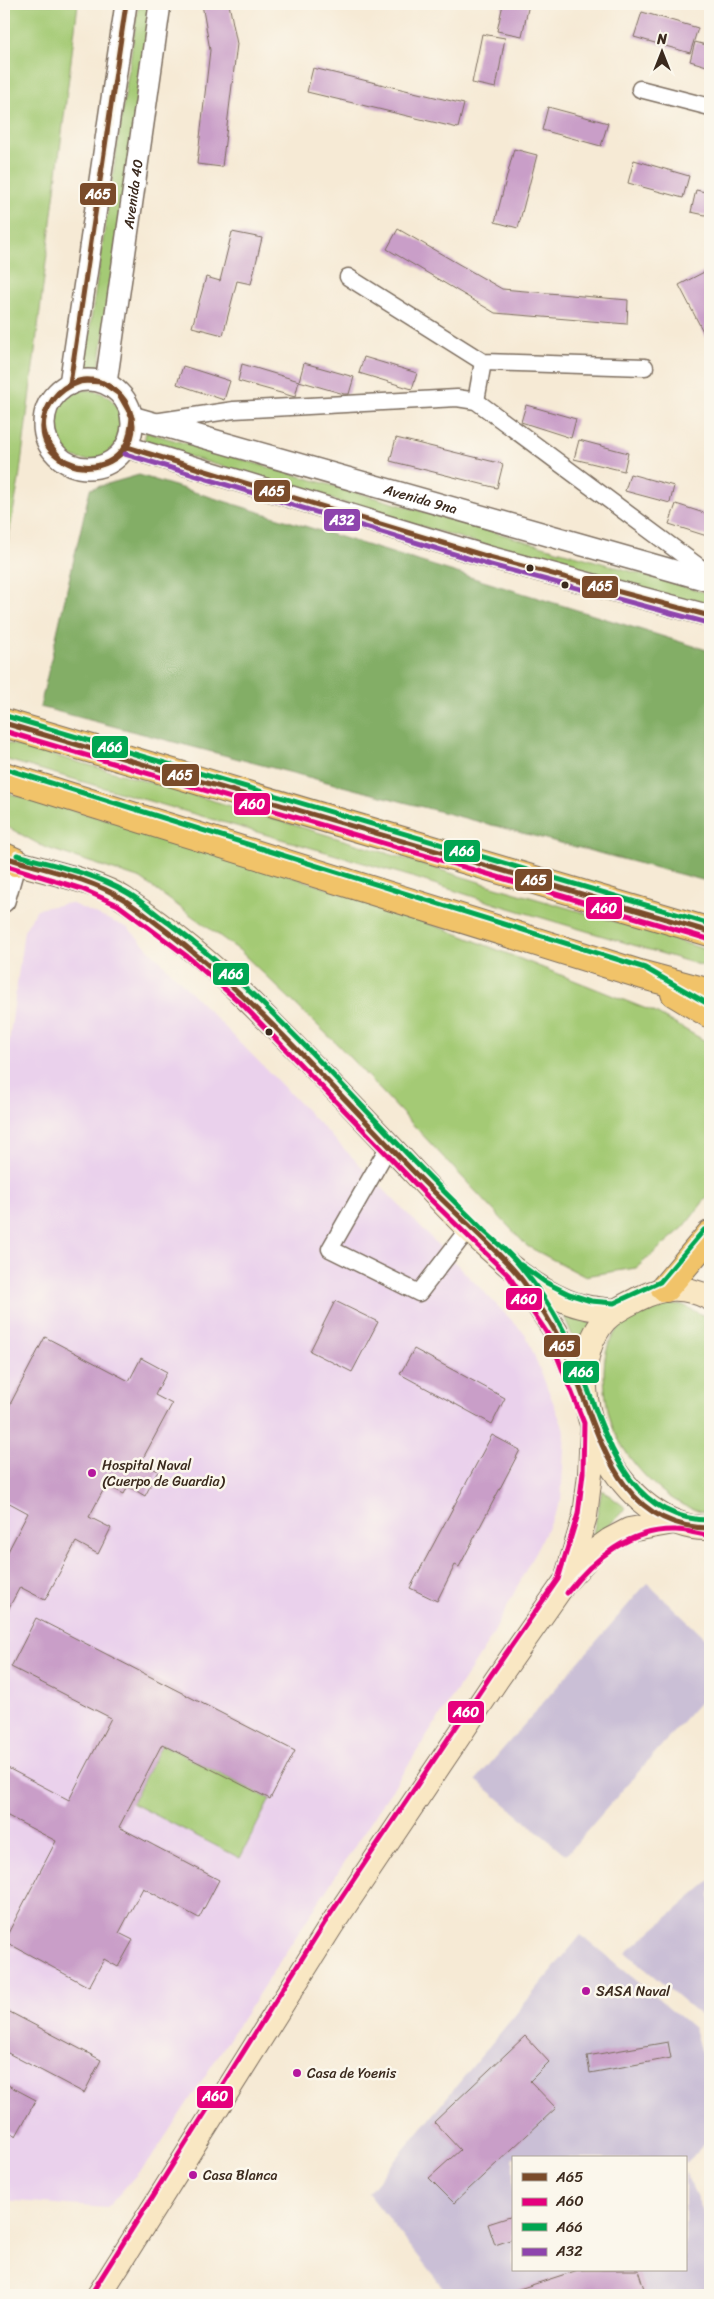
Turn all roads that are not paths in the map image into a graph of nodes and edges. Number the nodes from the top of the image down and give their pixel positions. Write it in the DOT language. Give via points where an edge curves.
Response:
graph roads {
  1 [pos="126,4"];
  2 [pos="160,4"];
  3 [pos="640,90"];
  4 [pos="710,107"];
  5 [pos="348,277"];
  6 [pos="483,362"];
  7 [pos="645,367"];
  8 [pos="106,383"];
  9 [pos="70,384"];
  10 [pos="476,400"];
  11 [pos="142,420"];
  12 [pos="127,447"];
  13 [pos="710,575"];
  14 [pos="710,581"];
  15 [pos="710,616"];
  16 [pos="4,723"];
  17 [pos="4,776"];
  18 [pos="9,860"];
  19 [pos="4,901"];
  20 [pos="710,932"];
  21 [pos="643,975"];
  22 [pos="710,993"];
  23 [pos="710,1014"];
  24 [pos="389,1146"];
  25 [pos="469,1228"];
  26 [pos="710,1235"];
  27 [pos="514,1270"];
  28 [pos="710,1277"];
  29 [pos="673,1288"];
  30 [pos="710,1298"];
  31 [pos="615,1311"];
  32 [pos="590,1413"];
  33 [pos="674,1522"];
  34 [pos="708,1530"];
  35 [pos="565,1582"];
  36 [pos="99,2295"];
  1 -- 9 [label="street"];
  2 -- 8 [label="street, Avenida 40"];
  3 -- 4 [label="street"];
  5 -- 6 [label="street"];
  6 -- 7 [label="street"];
  6 -- 10 [label="street"];
  8 -- 9 [label="street" via="88,380"];
  8 -- 11 [label="street" via="118,391"];
  9 -- 12 [label="street" via="56,393 47,406 43,423 52,451 80,468 98,468 114,460"];
  10 -- 11 [label="street" via="457,398 234,410"];
  10 -- 13 [label="street"];
  11 -- 12 [label="street" via="132,432"];
  11 -- 14 [label="street, Avenida 9na"];
  12 -- 15 [label="street" via="490,557"];
  16 -- 20 [label="highway"];
  17 -- 21 [label="highway"];
  18 -- 19 [label="street"];
  18 -- 24 [label="main road" via="85,882 122,898 193,950 248,1000"];
  21 -- 22 [label="highway"];
  21 -- 23 [label="highway"];
  24 -- 25 [label="main road"];
  24 -- 25 [label="street" via="330,1249 419,1293"];
  25 -- 27 [label="main road"];
  26 -- 29 [label="highway"];
  27 -- 31 [label="main road" via="566,1301"];
  27 -- 32 [label="main road" via="556,1332"];
  28 -- 29 [label="main road"];
  29 -- 30 [label="main road"];
  29 -- 31 [label="main road"];
  31 -- 32 [label="main road" via="598,1330 588,1354 584,1380"];
  32 -- 33 [label="main road" via="603,1450 623,1484 637,1499"];
  32 -- 35 [label="main road" via="590,1474 585,1516"];
  33 -- 34 [label="main road"];
  33 -- 35 [label="main road" via="629,1530 610,1540 592,1553"];
  35 -- 36 [label="main road" via="331,1926"];
}
